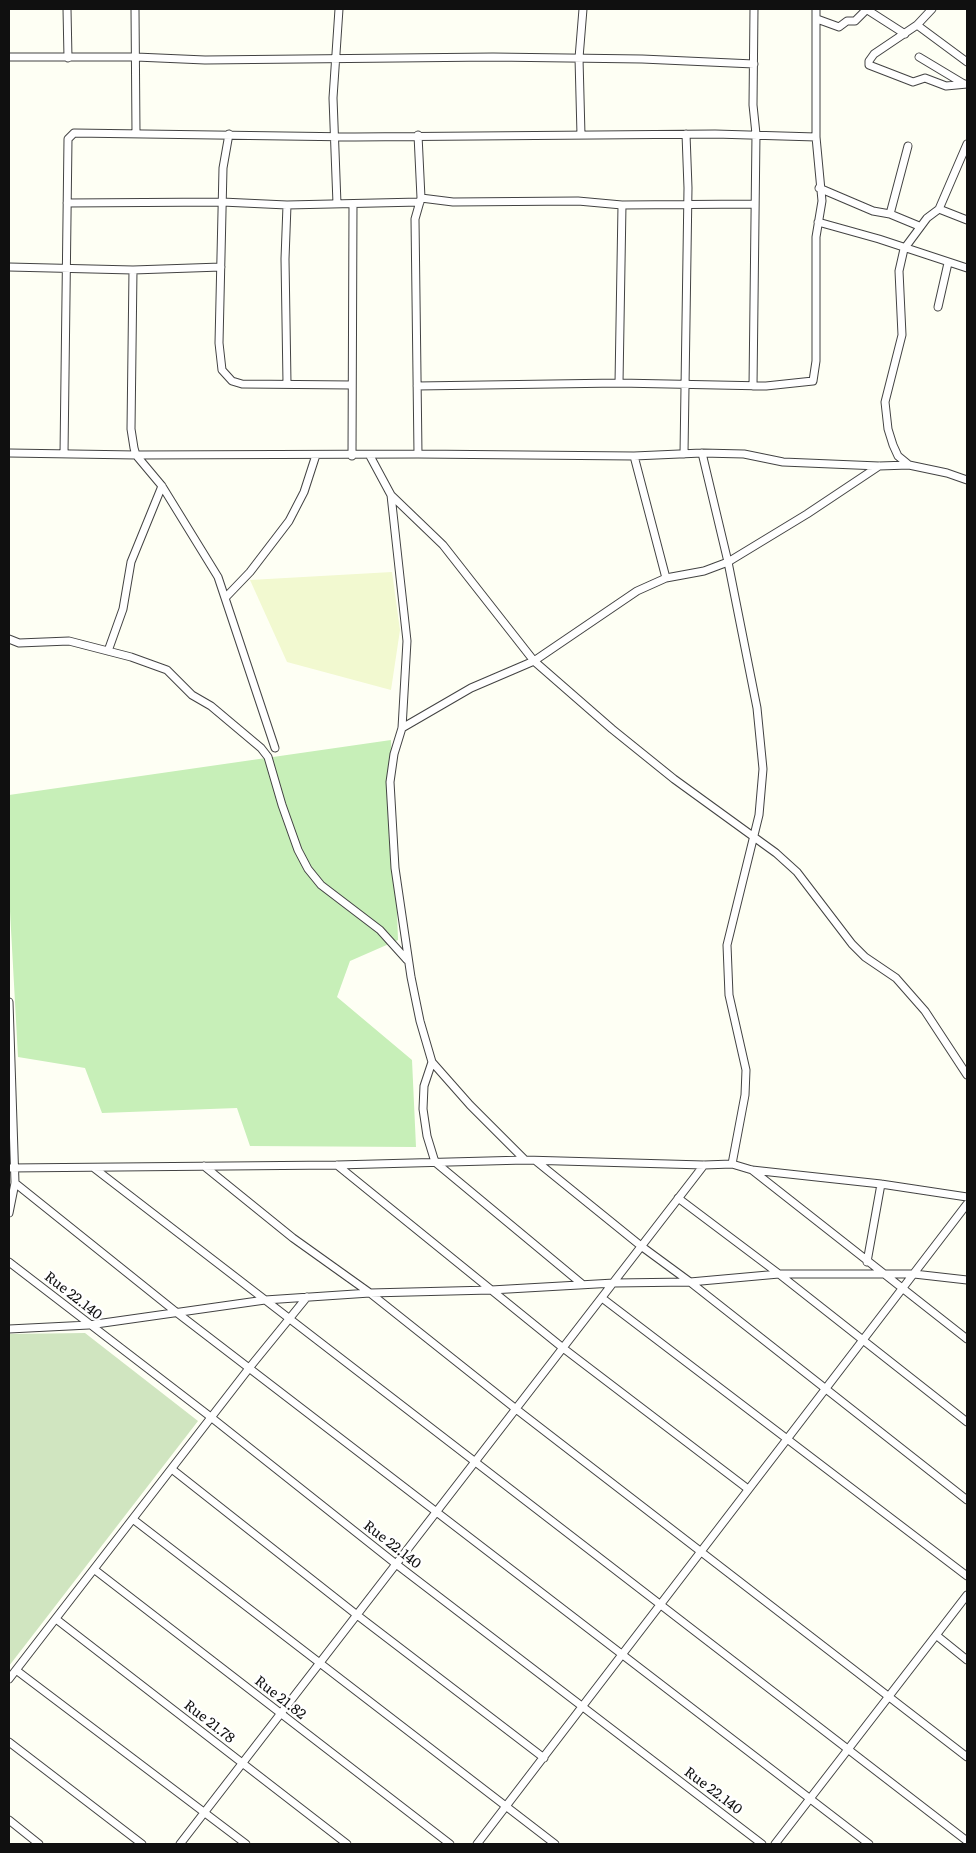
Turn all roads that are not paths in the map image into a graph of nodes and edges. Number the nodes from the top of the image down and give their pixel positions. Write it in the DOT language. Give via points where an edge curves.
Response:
graph roads {
  1 [pos="67,9"];
  2 [pos="135,9"];
  3 [pos="339,9"];
  4 [pos="583,9"];
  5 [pos="754,9"];
  6 [pos="816,9"];
  7 [pos="866,9"];
  8 [pos="919,9"];
  9 [pos="932,9"];
  10 [pos="923,18"];
  11 [pos="817,19"];
  12 [pos="917,26"];
  13 [pos="905,34"];
  14 [pos="136,57"];
  15 [pos="920,57"];
  16 [pos="9,58"];
  17 [pos="68,58"];
  18 [pos="336,58"];
  19 [pos="579,58"];
  20 [pos="967,62"];
  21 [pos="754,64"];
  22 [pos="966,84"];
  23 [pos="136,133"];
  24 [pos="229,134"];
  25 [pos="686,134"];
  26 [pos="756,134"];
  27 [pos="418,135"];
  28 [pos="581,135"];
  29 [pos="334,136"];
  30 [pos="816,137"];
  31 [pos="967,144"];
  32 [pos="908,146"];
  33 [pos="819,188"];
  34 [pos="420,200"];
  35 [pos="222,202"];
  36 [pos="67,203"];
  37 [pos="337,204"];
  38 [pos="353,204"];
  39 [pos="687,204"];
  40 [pos="755,204"];
  41 [pos="287,205"];
  42 [pos="622,205"];
  43 [pos="939,209"];
  44 [pos="890,214"];
  45 [pos="967,220"];
  46 [pos="818,222"];
  47 [pos="919,226"];
  48 [pos="904,249"];
  49 [pos="948,263"];
  50 [pos="9,266"];
  51 [pos="66,267"];
  52 [pos="221,267"];
  53 [pos="967,268"];
  54 [pos="133,270"];
  55 [pos="938,307"];
  56 [pos="287,383"];
  57 [pos="619,383"];
  58 [pos="684,384"];
  59 [pos="352,386"];
  60 [pos="417,386"];
  61 [pos="753,386"];
  62 [pos="9,453"];
  63 [pos="702,453"];
  64 [pos="64,454"];
  65 [pos="418,454"];
  66 [pos="684,454"];
  67 [pos="316,455"];
  68 [pos="136,456"];
  69 [pos="352,456"];
  70 [pos="370,456"];
  71 [pos="634,456"];
  72 [pos="908,465"];
  73 [pos="879,466"];
  74 [pos="967,480"];
  75 [pos="162,486"];
  76 [pos="391,495"];
  77 [pos="728,562"];
  78 [pos="666,578"];
  79 [pos="226,597"];
  80 [pos="9,639"];
  81 [pos="108,651"];
  82 [pos="534,661"];
  83 [pos="402,728"];
  84 [pos="275,748"];
  85 [pos="754,838"];
  86 [pos="408,960"];
  87 [pos="9,1002"];
  88 [pos="432,1062"];
  89 [pos="967,1075"];
  90 [pos="525,1160"];
  91 [pos="435,1162"];
  92 [pos="536,1162"];
  93 [pos="732,1164"];
  94 [pos="337,1165"];
  95 [pos="704,1165"];
  96 [pos="204,1166"];
  97 [pos="12,1167"];
  98 [pos="94,1168"];
  99 [pos="752,1170"];
  100 [pos="15,1183"];
  101 [pos="880,1184"];
  102 [pos="967,1196"];
  103 [pos="678,1198"];
  104 [pos="967,1204"];
  105 [pos="9,1213"];
  106 [pos="641,1246"];
  107 [pos="9,1262"];
  108 [pos="867,1262"];
  109 [pos="882,1273"];
  110 [pos="780,1274"];
  111 [pos="914,1274"];
  112 [pos="967,1280"];
  113 [pos="690,1282"];
  114 [pos="614,1283"];
  115 [pos="582,1284"];
  116 [pos="491,1290"];
  117 [pos="903,1290"];
  118 [pos="370,1293"];
  119 [pos="307,1297"];
  120 [pos="602,1298"];
  121 [pos="265,1300"];
  122 [pos="176,1312"];
  123 [pos="290,1318"];
  124 [pos="89,1325"];
  125 [pos="9,1329"];
  126 [pos="967,1340"];
  127 [pos="863,1341"];
  128 [pos="563,1348"];
  129 [pos="250,1366"];
  130 [pos="825,1390"];
  131 [pos="516,1409"];
  132 [pos="212,1418"];
  133 [pos="967,1422"];
  134 [pos="787,1439"];
  135 [pos="475,1462"];
  136 [pos="172,1470"];
  137 [pos="748,1489"];
  138 [pos="967,1500"];
  139 [pos="437,1512"];
  140 [pos="134,1520"];
  141 [pos="701,1552"];
  142 [pos="396,1564"];
  143 [pos="96,1570"];
  144 [pos="967,1576"];
  145 [pos="967,1595"];
  146 [pos="662,1605"];
  147 [pos="357,1616"];
  148 [pos="56,1619"];
  149 [pos="936,1635"];
  150 [pos="624,1655"];
  151 [pos="967,1660"];
  152 [pos="320,1664"];
  153 [pos="16,1670"];
  154 [pos="9,1679"];
  155 [pos="889,1696"];
  156 [pos="584,1708"];
  157 [pos="281,1714"];
  158 [pos="9,1742"];
  159 [pos="849,1749"];
  160 [pos="967,1757"];
  161 [pos="544,1758"];
  162 [pos="242,1764"];
  163 [pos="810,1798"];
  164 [pos="507,1807"];
  165 [pos="205,1812"];
  166 [pos="9,1820"];
  167 [pos="967,1841"];
  168 [pos="39,1844"];
  169 [pos="142,1844"];
  170 [pos="180,1844"];
  171 [pos="246,1844"];
  172 [pos="347,1844"];
  173 [pos="450,1844"];
  174 [pos="477,1844"];
  175 [pos="555,1844"];
  176 [pos="762,1844"];
  177 [pos="775,1844"];
  178 [pos="869,1844"];
  1 -- 17 [label="street"];
  2 -- 14 [label="street"];
  3 -- 18 [label="street"];
  4 -- 19 [label="street"];
  5 -- 21 [label="street"];
  6 -- 11 [label="street"];
  7 -- 11 [label="street" via="855,21 847,21 839,27"];
  7 -- 13 [label="street"];
  8 -- 10 [label="street"];
  9 -- 10 [label="street"];
  10 -- 12 [label="street"];
  11 -- 30 [label="street"];
  12 -- 13 [label="street"];
  12 -- 20 [label="street"];
  13 -- 22 [label="street" via="874,54 869,65 913,82 925,78 946,86"];
  14 -- 17 [label="street"];
  14 -- 18 [label="street" via="205,60"];
  14 -- 23 [label="street"];
  15 -- 22 [label="street"];
  16 -- 17 [label="street"];
  18 -- 19 [label="street"];
  18 -- 29 [label="street"];
  19 -- 21 [label="street"];
  19 -- 28 [label="street"];
  21 -- 26 [label="street"];
  23 -- 24 [label="street"];
  23 -- 36 [label="street" via="74,133 70,136"];
  24 -- 29 [label="street"];
  24 -- 35 [label="street" via="224,152"];
  25 -- 26 [label="street"];
  25 -- 28 [label="street"];
  25 -- 39 [label="street"];
  26 -- 30 [label="street"];
  26 -- 40 [label="street"];
  27 -- 28 [label="street"];
  27 -- 29 [label="street"];
  27 -- 34 [label="street"];
  29 -- 37 [label="street"];
  30 -- 33 [label="street"];
  31 -- 43 [label="street"];
  32 -- 44 [label="street"];
  33 -- 44 [label="street" via="873,211"];
  33 -- 46 [label="street" via="822,201"];
  34 -- 38 [label="street"];
  34 -- 42 [label="street" via="578,201"];
  34 -- 60 [label="street" via="415,219"];
  35 -- 36 [label="street"];
  35 -- 41 [label="street"];
  35 -- 52 [label="street"];
  36 -- 51 [label="street"];
  37 -- 38 [label="street"];
  37 -- 41 [label="street"];
  38 -- 59 [label="street"];
  39 -- 40 [label="street"];
  39 -- 42 [label="street"];
  39 -- 58 [label="street"];
  40 -- 61 [label="street"];
  41 -- 56 [label="street"];
  42 -- 57 [label="street"];
  43 -- 45 [label="street"];
  43 -- 47 [label="street"];
  44 -- 47 [label="street"];
  46 -- 48 [label="street"];
  46 -- 61 [label="street" via="813,381"];
  47 -- 48 [label="street"];
  48 -- 49 [label="street"];
  48 -- 72 [label="street" via="898,284 902,335 885,402 893,445 898,456"];
  49 -- 53 [label="street"];
  49 -- 55 [label="street"];
  50 -- 51 [label="street"];
  51 -- 54 [label="street"];
  51 -- 64 [label="street"];
  52 -- 54 [label="street"];
  52 -- 56 [label="street" via="220,356 226,377 242,384"];
  54 -- 68 [label="street" via="131,429"];
  56 -- 59 [label="street"];
  57 -- 58 [label="street"];
  57 -- 60 [label="street"];
  58 -- 61 [label="street"];
  58 -- 66 [label="street"];
  59 -- 69 [label="street"];
  60 -- 65 [label="street"];
  62 -- 64 [label="street"];
  63 -- 66 [label="street"];
  63 -- 73 [label="street" via="744,454 783,462"];
  63 -- 77 [label="street"];
  64 -- 68 [label="street"];
  65 -- 70 [label="street"];
  65 -- 71 [label="street"];
  66 -- 71 [label="street"];
  67 -- 68 [label="street"];
  67 -- 69 [label="street"];
  67 -- 79 [label="street" via="304,492 289,522"];
  68 -- 75 [label="street"];
  69 -- 70 [label="street"];
  70 -- 76 [label="street"];
  71 -- 78 [label="street"];
  72 -- 73 [label="street"];
  72 -- 74 [label="street"];
  73 -- 77 [label="street"];
  75 -- 79 [label="street" via="214,570"];
  75 -- 81 [label="street" via="131,562 123,609"];
  76 -- 82 [label="street" via="443,545"];
  76 -- 83 [label="street" via="407,641"];
  77 -- 78 [label="street" via="704,571"];
  77 -- 85 [label="street" via="757,708 764,769"];
  78 -- 82 [label="street" via="637,591"];
  79 -- 84 [label="street"];
  80 -- 81 [label="street" via="19,643 69,641"];
  81 -- 86 [label="street" via="167,670 192,695 211,706 261,748 268,757 288,823 308,869 320,885 380,930"];
  82 -- 83 [label="street" via="471,688"];
  82 -- 85 [label="street" via="612,729"];
  83 -- 86 [label="street" via="390,782 396,868"];
  85 -- 89 [label="street" via="797,872 865,957 896,978 925,1011"];
  85 -- 93 [label="street" via="727,945 729,995 746,1070 745,1095"];
  86 -- 88 [label="street"];
  87 -- 97 [label="street"];
  88 -- 90 [label="street"];
  88 -- 91 [label="street" via="424,1086 423,1109"];
  90 -- 91 [label="street"];
  90 -- 92 [label="street"];
  91 -- 94 [label="street"];
  91 -- 115 [label="street"];
  92 -- 95 [label="street"];
  92 -- 106 [label="street"];
  93 -- 95 [label="street"];
  93 -- 99 [label="street"];
  94 -- 96 [label="street"];
  94 -- 116 [label="street"];
  95 -- 103 [label="street"];
  96 -- 98 [label="street"];
  96 -- 118 [label="street" via="293,1238"];
  97 -- 98 [label="street"];
  97 -- 100 [label="street"];
  98 -- 121 [label="street"];
  99 -- 101 [label="street"];
  99 -- 108 [label="street"];
  100 -- 105 [label="street"];
  100 -- 122 [label="street"];
  101 -- 102 [label="street"];
  101 -- 108 [label="street"];
  103 -- 106 [label="street"];
  103 -- 110 [label="street"];
  104 -- 111 [label="street"];
  106 -- 113 [label="street"];
  106 -- 114 [label="street"];
  107 -- 124 [label="street, Rue 22.140"];
  108 -- 109 [label="street"];
  109 -- 110 [label="street"];
  109 -- 111 [label="street"];
  109 -- 117 [label="street"];
  110 -- 113 [label="street"];
  110 -- 127 [label="street"];
  111 -- 112 [label="street"];
  111 -- 117 [label="street"];
  113 -- 114 [label="street"];
  113 -- 130 [label="street"];
  114 -- 115 [label="street"];
  114 -- 120 [label="street"];
  115 -- 116 [label="street"];
  116 -- 118 [label="street"];
  116 -- 128 [label="street"];
  117 -- 126 [label="street"];
  117 -- 127 [label="street"];
  118 -- 119 [label="street"];
  118 -- 131 [label="street"];
  119 -- 121 [label="street"];
  119 -- 123 [label="street"];
  120 -- 128 [label="street"];
  120 -- 134 [label="street"];
  121 -- 122 [label="street"];
  121 -- 123 [label="street"];
  122 -- 124 [label="street"];
  122 -- 129 [label="street"];
  123 -- 129 [label="street"];
  123 -- 135 [label="street"];
  124 -- 125 [label="street"];
  124 -- 132 [label="street, Rue 22.140"];
  127 -- 130 [label="street"];
  127 -- 133 [label="street"];
  128 -- 131 [label="street"];
  128 -- 137 [label="street"];
  129 -- 132 [label="street"];
  129 -- 139 [label="street"];
  130 -- 134 [label="street"];
  130 -- 138 [label="street"];
  131 -- 135 [label="street"];
  131 -- 141 [label="street"];
  132 -- 136 [label="street"];
  132 -- 142 [label="street, Rue 22.140"];
  134 -- 137 [label="street"];
  134 -- 144 [label="street"];
  135 -- 139 [label="street"];
  135 -- 146 [label="street"];
  136 -- 140 [label="street"];
  136 -- 147 [label="street"];
  137 -- 141 [label="street"];
  139 -- 142 [label="street"];
  139 -- 150 [label="street"];
  140 -- 143 [label="street"];
  140 -- 152 [label="street"];
  141 -- 146 [label="street"];
  141 -- 155 [label="street"];
  142 -- 147 [label="street"];
  142 -- 156 [label="street, Rue 22.140"];
  143 -- 148 [label="street"];
  143 -- 157 [label="street, Rue 21.82"];
  145 -- 149 [label="street"];
  146 -- 150 [label="street"];
  146 -- 159 [label="street"];
  147 -- 152 [label="street"];
  147 -- 161 [label="street"];
  148 -- 153 [label="street"];
  148 -- 162 [label="street, Rue 21.78"];
  149 -- 151 [label="street"];
  149 -- 155 [label="street"];
  150 -- 156 [label="street"];
  150 -- 163 [label="street"];
  152 -- 157 [label="street"];
  152 -- 164 [label="street"];
  153 -- 154 [label="street"];
  153 -- 165 [label="street"];
  155 -- 159 [label="street"];
  155 -- 160 [label="street"];
  156 -- 161 [label="street"];
  156 -- 176 [label="street, Rue 22.140"];
  157 -- 162 [label="street"];
  157 -- 173 [label="street, Rue 21.82"];
  158 -- 169 [label="street"];
  159 -- 163 [label="street"];
  159 -- 167 [label="street"];
  161 -- 164 [label="street"];
  162 -- 165 [label="street"];
  162 -- 172 [label="street, Rue 21.78"];
  163 -- 177 [label="street"];
  163 -- 178 [label="street"];
  164 -- 174 [label="street"];
  164 -- 175 [label="street"];
  165 -- 170 [label="street"];
  165 -- 171 [label="street"];
  166 -- 168 [label="street"];
}
